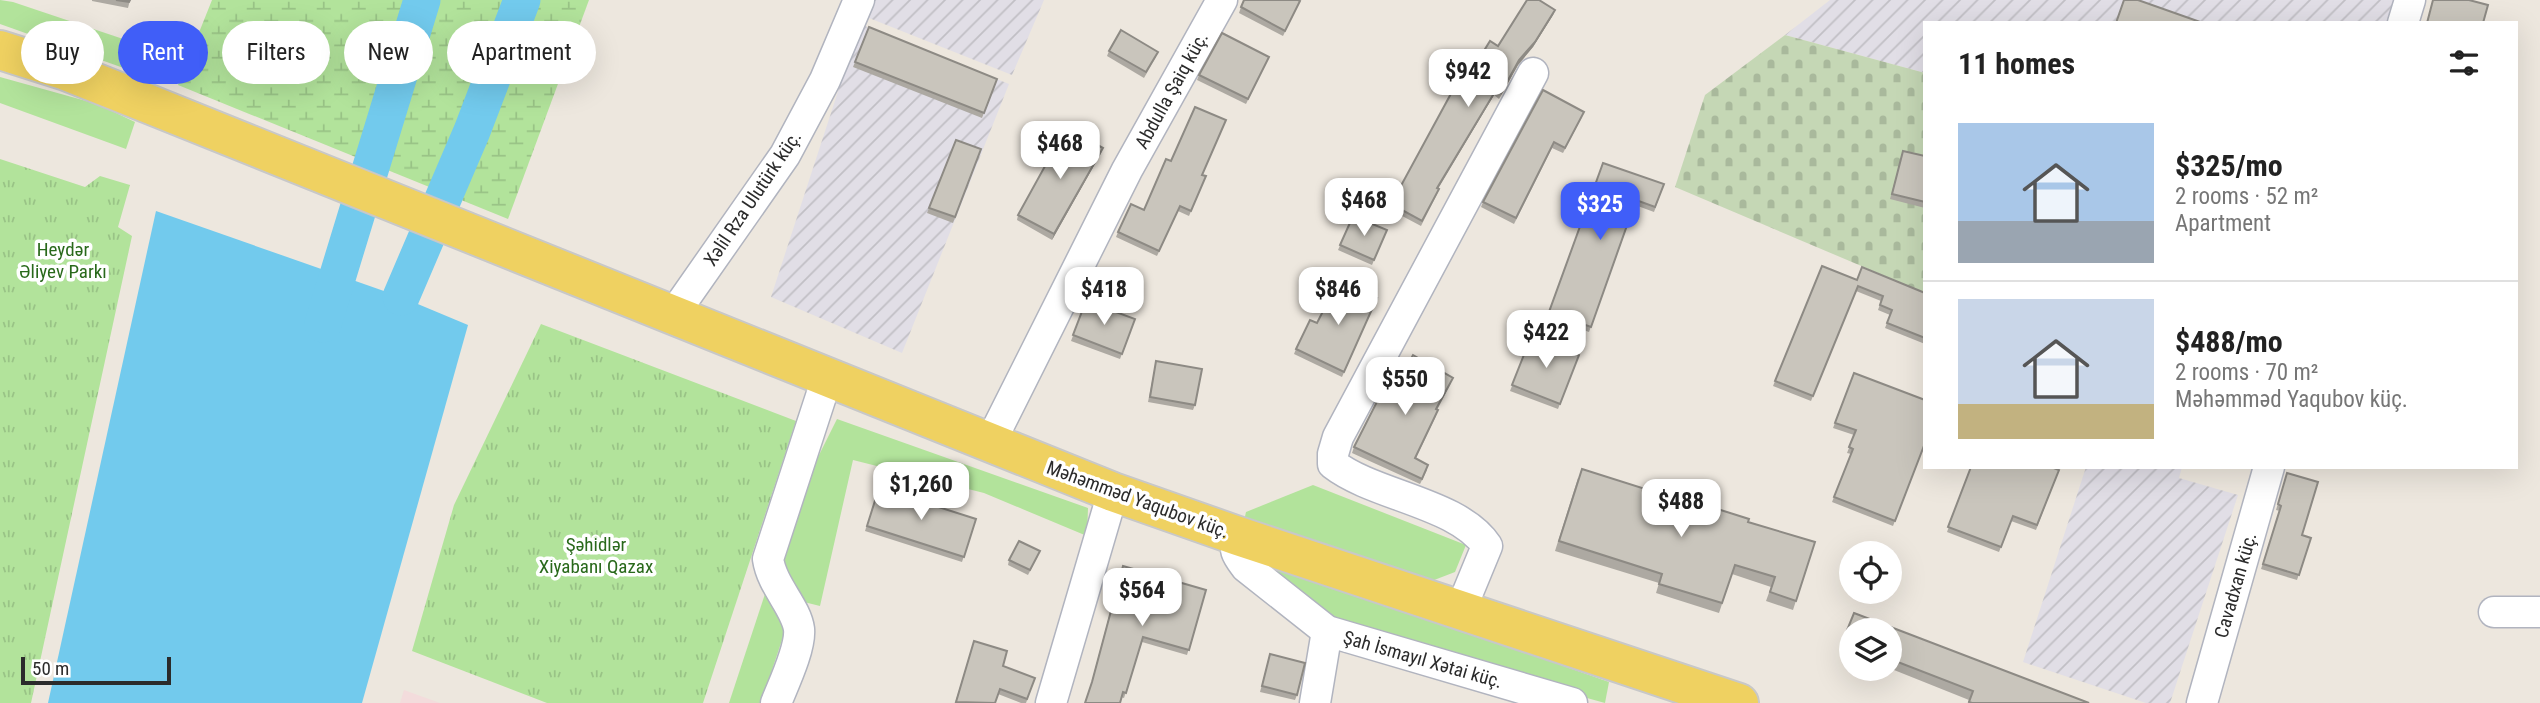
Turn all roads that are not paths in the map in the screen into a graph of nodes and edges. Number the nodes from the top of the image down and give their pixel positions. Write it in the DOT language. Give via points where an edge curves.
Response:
graph roads {
  1 [pos="859,0"];
  2 [pos="1222,0"];
  3 [pos="2410,0"];
  4 [pos="2404,21"];
  5 [pos="0,50"];
  6 [pos="1533,73"];
  7 [pos="673,315"];
  8 [pos="827,378"];
  9 [pos="990,443"];
  10 [pos="2268,469"];
  11 [pos="1114,492"];
  12 [pos="1238,536"];
  13 [pos="1461,609"];
  14 [pos="2494,612"];
  15 [pos="2540,612"];
  16 [pos="1327,631"];
  17 [pos="776,703"];
  18 [pos="1051,703"];
  19 [pos="1315,703"];
  20 [pos="1572,703"];
  21 [pos="1739,703"];
  22 [pos="2202,703"];
  1 -- 7 [label="street, Xəlil Rza Ulutürk küç." via="825,80 785,156"];
  2 -- 9 [label="street, Abdulla Şaiq küç." via="1127,170"];
  3 -- 4 [label="street"];
  5 -- 7 [label="main road, Məhəmməd Yaqubov küç." via="66,71"];
  6 -- 13 [label="street" via="1333,454 1333,464 1347,475 1442,513 1481,537 1487,546"];
  7 -- 8 [label="main road, Məhəmməd Yaqubov küç."];
  8 -- 9 [label="main road, Məhəmməd Yaqubov küç."];
  8 -- 17 [label="street" via="768,559 770,573 799,630"];
  9 -- 11 [label="main road, Məhəmməd Yaqubov küç."];
  10 -- 22 [label="street, Cavadxan küç."];
  11 -- 12 [label="main road, Məhəmməd Yaqubov küç."];
  11 -- 18 [label="street"];
  12 -- 13 [label="main road, Məhəmməd Yaqubov küç."];
  12 -- 16 [label="street, Şah İsmayıl Xətai küç." via="1234,548 1246,567"];
  13 -- 21 [label="main road, Məhəmməd Yaqubov küç."];
  14 -- 15 [label="street"];
  16 -- 19 [label="street"];
  16 -- 20 [label="street, Şah İsmayıl Xətai küç."];
}
